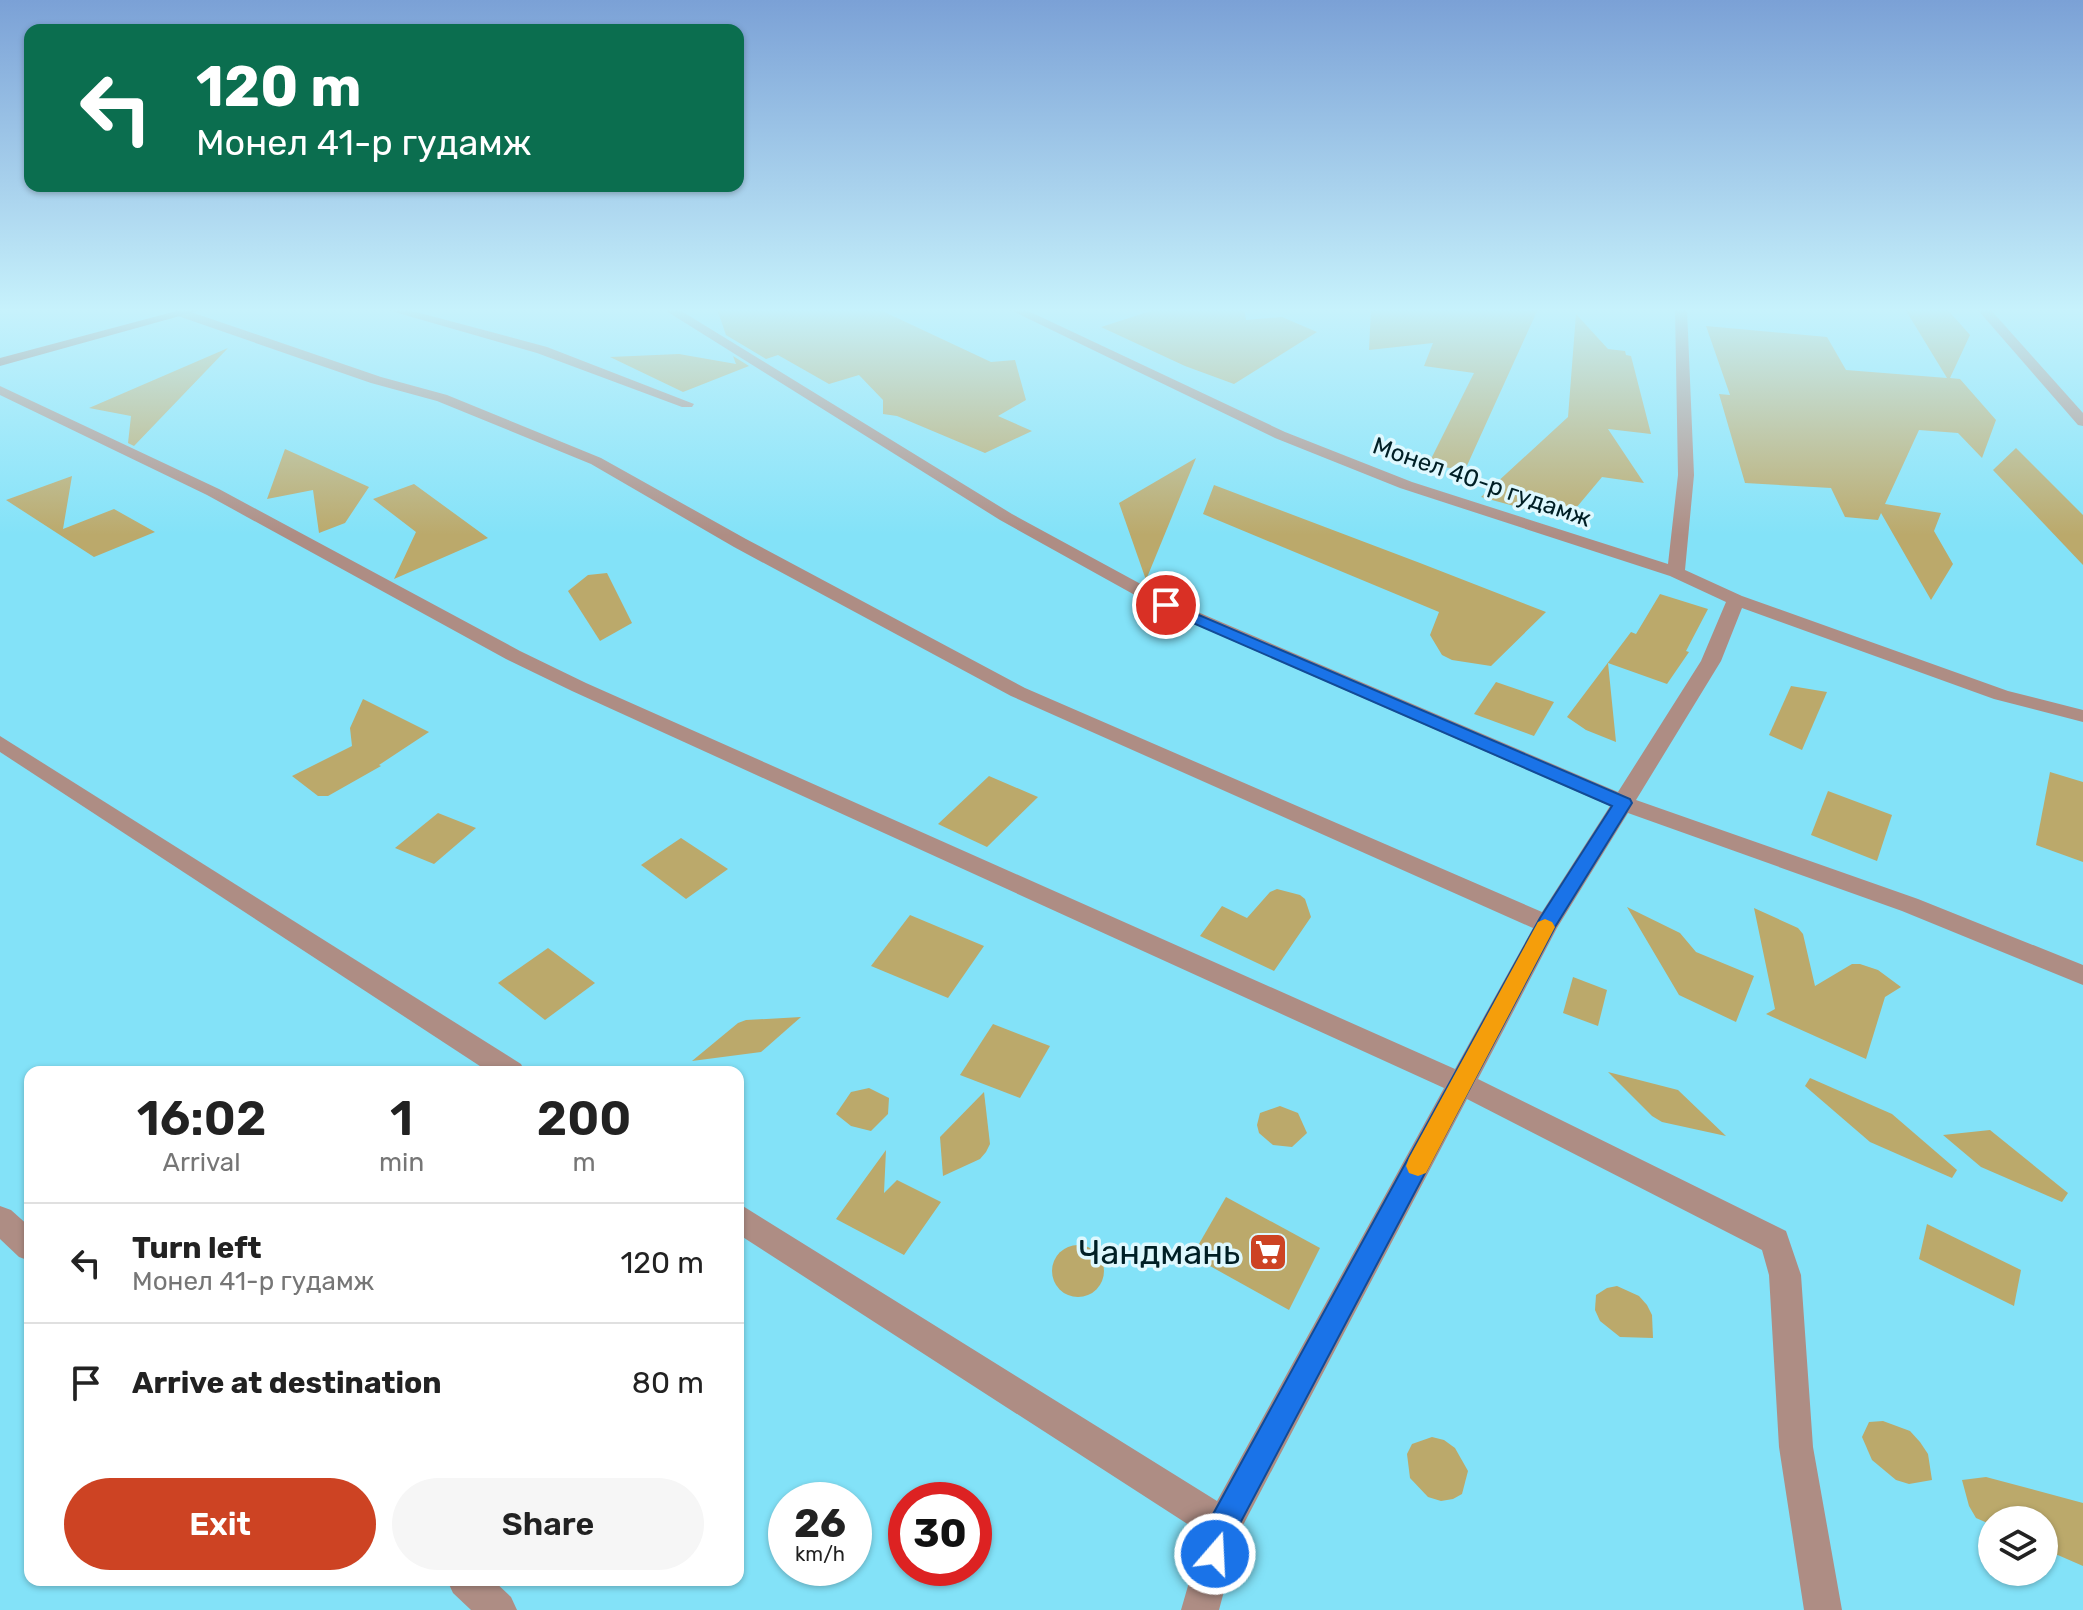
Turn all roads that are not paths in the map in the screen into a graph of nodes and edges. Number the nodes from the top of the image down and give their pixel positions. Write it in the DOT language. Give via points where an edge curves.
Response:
graph roads {
  1 [pos="391,384"];
  2 [pos="634,384"];
  3 [pos="791,384"];
  4 [pos="1173,384"];
  5 [pos="1683,384"];
  6 [pos="2049,384"];
  7 [pos="0,390"];
  8 [pos="687,404"];
  9 [pos="2083,422"];
  10 [pos="1676,572"];
  11 [pos="1736,600"];
  12 [pos="2083,716"];
  13 [pos="0,743"];
  14 [pos="1623,803"];
  15 [pos="1547,924"];
  16 [pos="2083,975"];
  17 [pos="502,1066"];
  18 [pos="1462,1084"];
  19 [pos="0,1220"];
  20 [pos="744,1221"];
  21 [pos="24,1242"];
  22 [pos="1223,1526"];
  23 [pos="472,1586"];
  24 [pos="498,1610"];
  25 [pos="1200,1610"];
  26 [pos="1823,1610"];
  1 -- 15 [label="street" via="442,398 596,461 1018,692"];
  2 -- 8 [label="street"];
  3 -- 14 [label="street" via="1006,517 1166,605"];
  4 -- 10 [label="street, Монел 40-р гудамж" via="1280,435 1406,485"];
  5 -- 10 [label="street" via="1686,475"];
  6 -- 9 [label="street"];
  7 -- 18 [label="street" via="213,492 591,693"];
  10 -- 11 [label="street, Монел 40-р гудамж"];
  11 -- 12 [label="street, Монел 40-р гудамж" via="2001,695"];
  11 -- 14 [label="street" via="1711,661"];
  13 -- 17 [label="street"];
  14 -- 15 [label="street"];
  14 -- 16 [label="street" via="1910,905"];
  15 -- 18 [label="street"];
  18 -- 22 [label="street"];
  18 -- 26 [label="street" via="1775,1241 1785,1275 1796,1447"];
  19 -- 21 [label="street"];
  20 -- 22 [label="street"];
  22 -- 25 [label="street"];
  23 -- 24 [label="street"];
}
